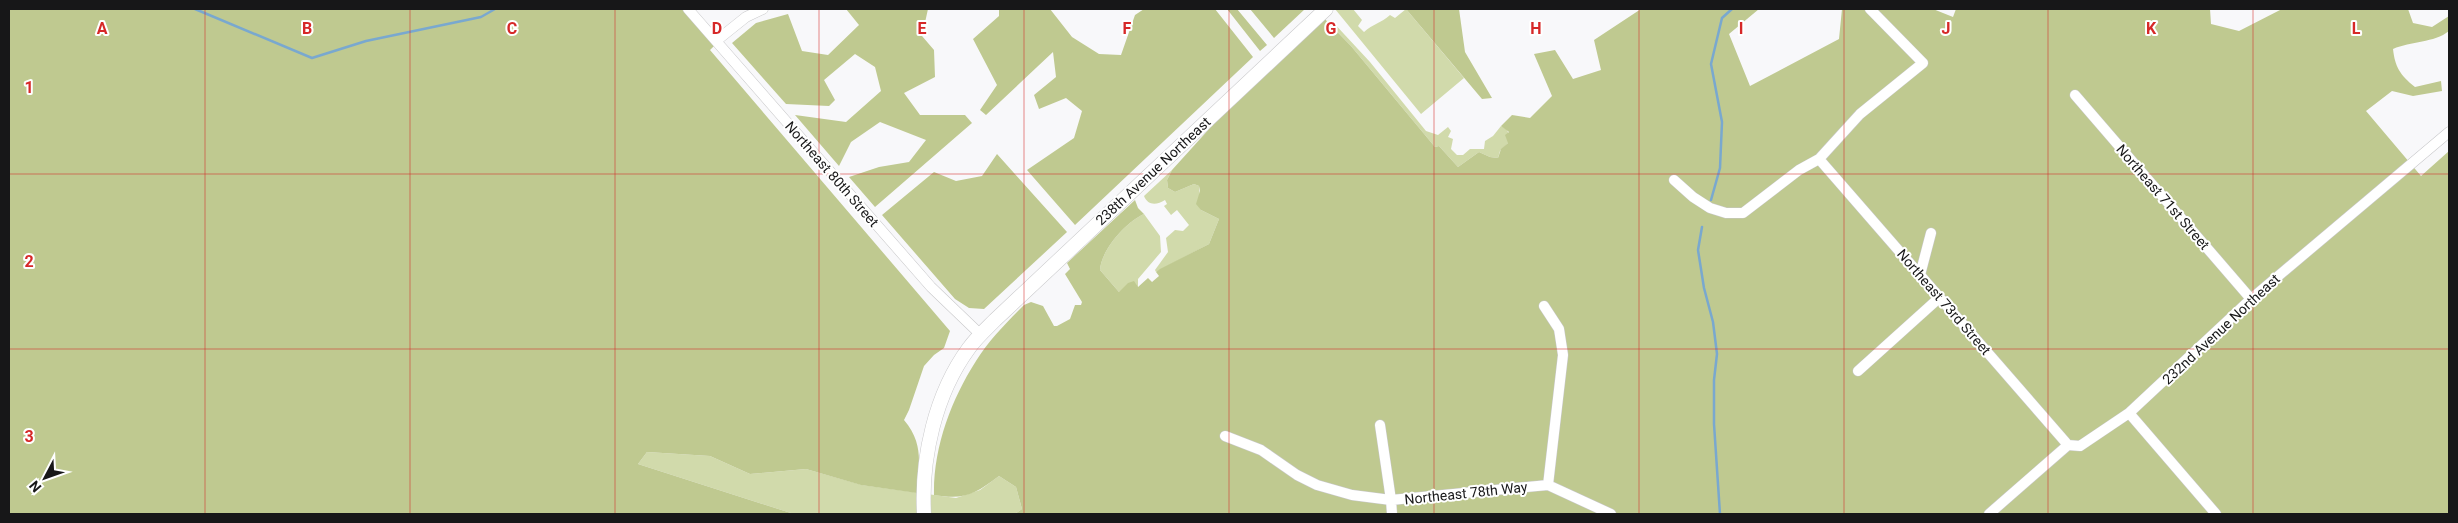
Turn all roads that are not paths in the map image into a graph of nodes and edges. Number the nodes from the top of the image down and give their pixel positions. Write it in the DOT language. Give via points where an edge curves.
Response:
graph roads {
  1 [pos="688,9"];
  2 [pos="763,9"];
  3 [pos="1326,9"];
  4 [pos="1870,9"];
  5 [pos="716,41"];
  6 [pos="2075,95"];
  7 [pos="2449,132"];
  8 [pos="1819,159"];
  9 [pos="1674,180"];
  10 [pos="1931,233"];
  11 [pos="1920,275"];
  12 [pos="1939,298"];
  13 [pos="2251,299"];
  14 [pos="1544,306"];
  15 [pos="981,335"];
  16 [pos="1858,371"];
  17 [pos="2129,412"];
  18 [pos="1380,425"];
  19 [pos="1225,436"];
  20 [pos="2068,445"];
  21 [pos="1548,485"];
  22 [pos="1390,500"];
  23 [pos="924,514"];
  24 [pos="1392,514"];
  25 [pos="1611,514"];
  26 [pos="1989,514"];
  27 [pos="2216,514"];
  1 -- 5 [label="street, Northeast 80th Street"];
  2 -- 5 [label="street"];
  3 -- 15 [label="street, 238th Avenue Northeast"];
  4 -- 8 [label="street" via="1920,65 1860,114"];
  5 -- 15 [label="street, Northeast 80th Street" via="931,287"];
  6 -- 13 [label="street, Northeast 71st Street"];
  7 -- 13 [label="street, 232nd Avenue Northeast"];
  8 -- 9 [label="street" via="1799,170 1750,209 1735,214 1698,202"];
  8 -- 11 [label="street, Northeast 73rd Street"];
  10 -- 11 [label="street"];
  11 -- 12 [label="street, Northeast 73rd Street"];
  12 -- 16 [label="street"];
  12 -- 20 [label="street, Northeast 73rd Street"];
  13 -- 17 [label="street, 232nd Avenue Northeast"];
  14 -- 21 [label="street" via="1559,329 1563,355"];
  15 -- 23 [label="street, 238th Avenue Northeast" via="951,378 937,415 927,456"];
  17 -- 20 [label="street, 232nd Avenue Northeast" via="2080,446"];
  17 -- 27 [label="street"];
  18 -- 22 [label="street, Northeast 78th Way"];
  19 -- 22 [label="street" via="1261,450 1297,476 1317,485 1352,495"];
  20 -- 26 [label="street, 232nd Avenue Northeast"];
  21 -- 22 [label="street, Northeast 78th Way"];
  21 -- 25 [label="street"];
  22 -- 24 [label="street"];
}
